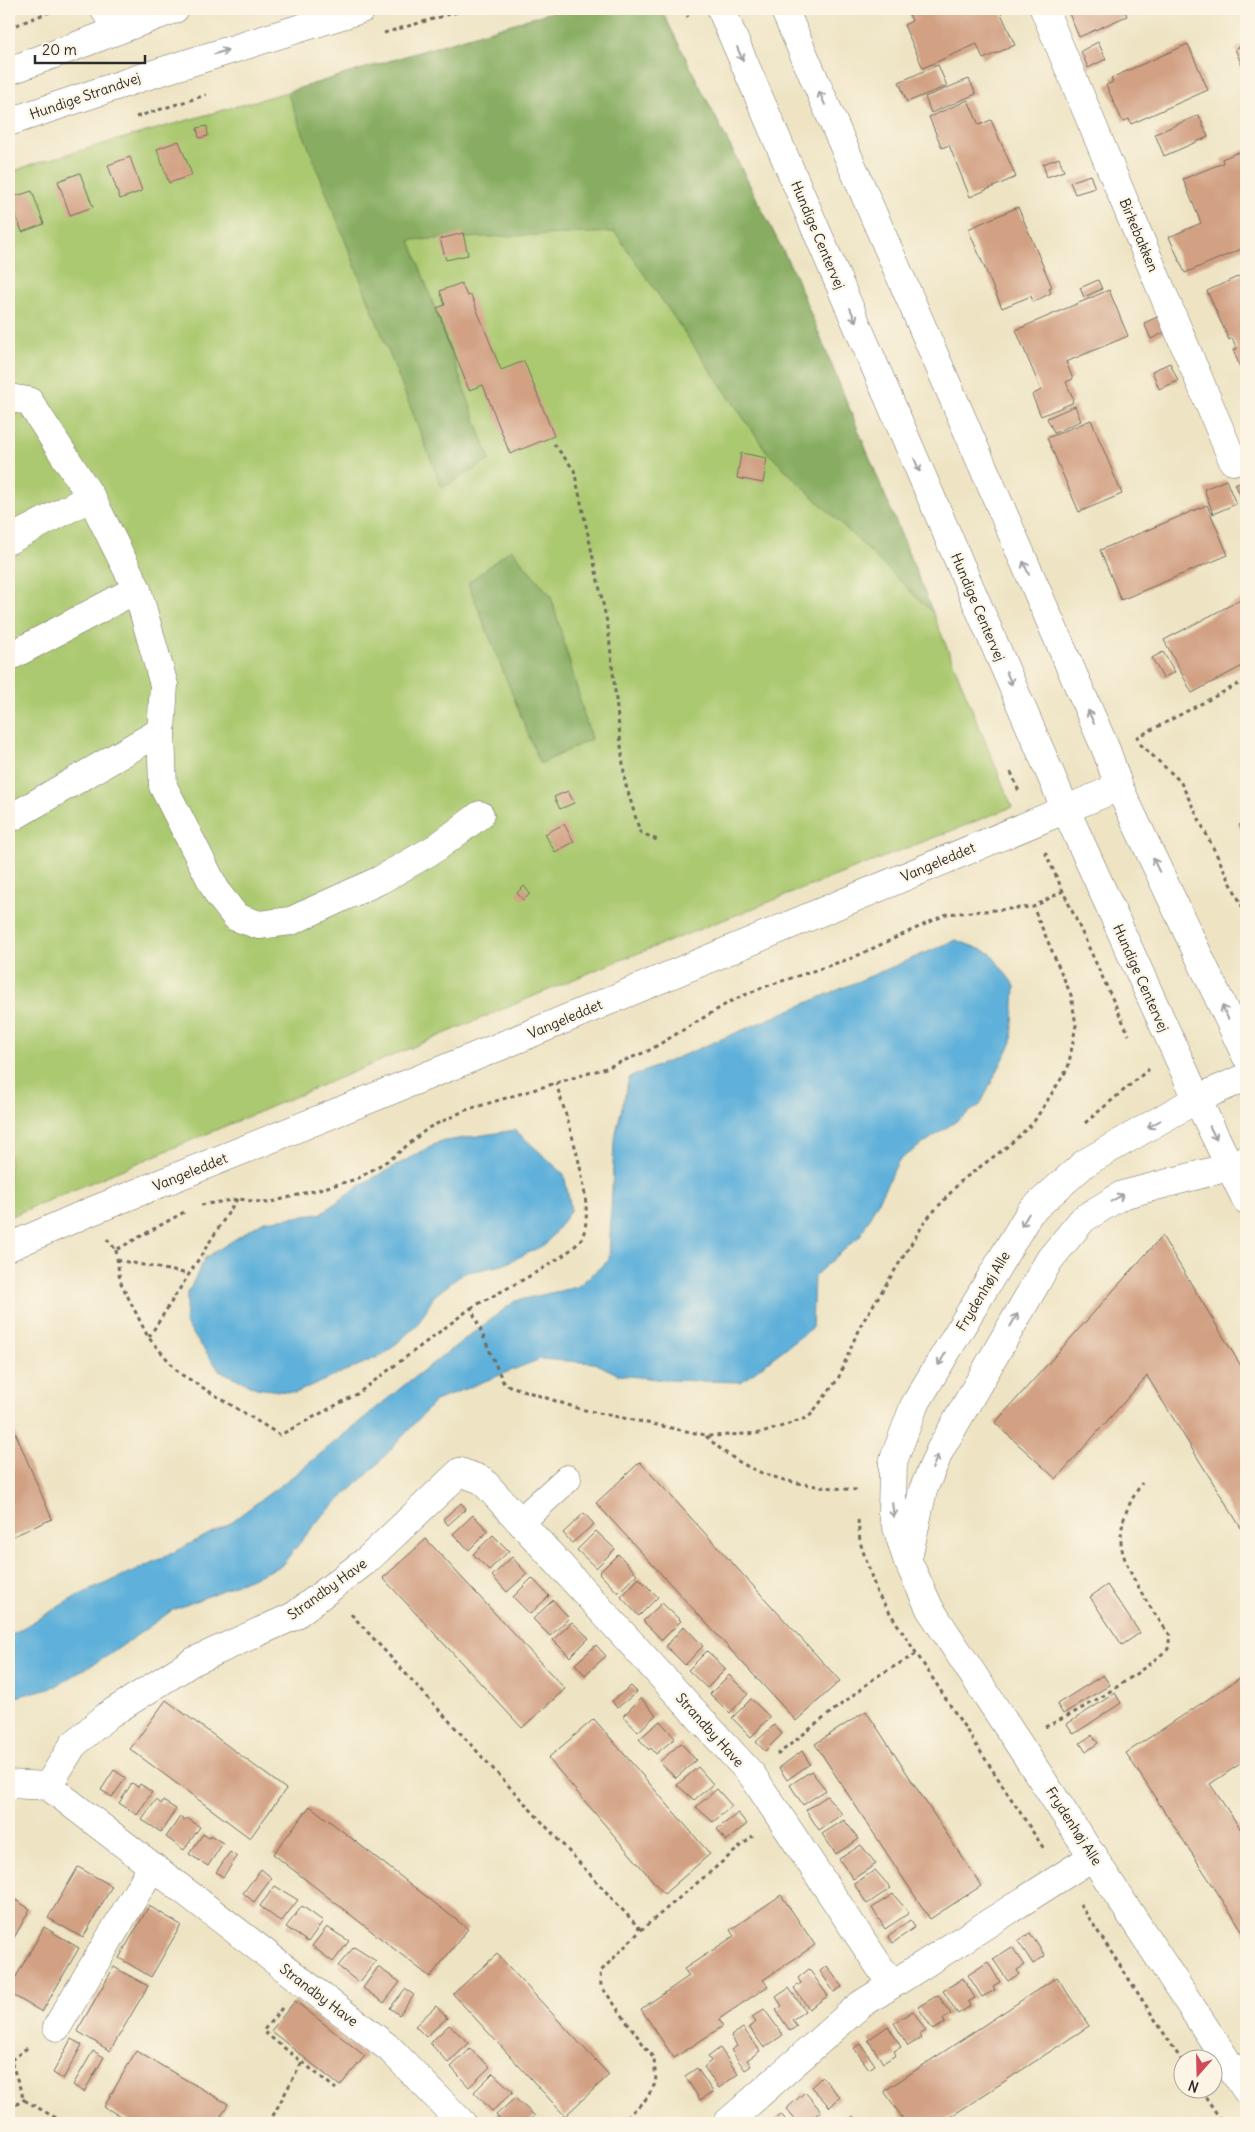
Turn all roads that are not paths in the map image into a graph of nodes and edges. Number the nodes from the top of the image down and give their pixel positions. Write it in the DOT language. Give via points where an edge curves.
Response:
graph roads {
  1 [pos="175,9"];
  2 [pos="362,9"];
  3 [pos="721,9"];
  4 [pos="784,9"];
  5 [pos="1044,9"];
  6 [pos="111,19"];
  7 [pos="9,71"];
  8 [pos="9,122"];
  9 [pos="9,398"];
  10 [pos="1233,461"];
  11 [pos="91,498"];
  12 [pos="9,540"];
  13 [pos="137,589"];
  14 [pos="9,657"];
  15 [pos="161,731"];
  16 [pos="1119,787"];
  17 [pos="1065,808"];
  18 [pos="480,815"];
  19 [pos="9,819"];
  20 [pos="1246,1056"];
  21 [pos="1246,1077"];
  22 [pos="1197,1099"];
  23 [pos="1238,1163"];
  24 [pos="1246,1200"];
  25 [pos="9,1248"];
  26 [pos="567,1479"];
  27 [pos="521,1521"];
  28 [pos="907,1559"];
  29 [pos="9,1784"];
  30 [pos="48,1786"];
  31 [pos="1094,1856"];
  32 [pos="152,1867"];
  33 [pos="891,1984"];
  34 [pos="57,2027"];
  35 [pos="1246,2090"];
  36 [pos="462,2123"];
  37 [pos="727,2123"];
  1 -- 6 [label="street"];
  8 -- 2 [label="street, Hundige Strandvej, one-way"];
  3 -- 17 [label="street, Hundige Centervej, one-way"];
  16 -- 4 [label="street, one-way" via="1107,752"];
  5 -- 10 [label="street, Birkebakken"];
  6 -- 7 [label="street"];
  9 -- 11 [label="street" via="28,401"];
  11 -- 12 [label="street"];
  11 -- 13 [label="street"];
  13 -- 14 [label="street"];
  13 -- 15 [label="street" via="164,685"];
  15 -- 18 [label="street" via="164,786 218,894 236,917 259,925 291,921 380,880 436,848"];
  15 -- 19 [label="street"];
  16 -- 17 [label="street, Vangeleddet"];
  20 -- 16 [label="street, one-way"];
  17 -- 22 [label="street, Hundige Centervej"];
  17 -- 25 [label="street, Vangeleddet" via="501,1046 87,1213"];
  21 -- 22 [label="street, Frydenhøj Alle"];
  22 -- 23 [label="street, Hundige Centervej, one-way"];
  22 -- 28 [label="street, Frydenhøj Alle, one-way" via="1085,1163 1030,1212 914,1406 893,1462 892,1512"];
  23 -- 24 [label="street, Hundige Centervej"];
  28 -- 23 [label="street, one-way" via="924,1490 940,1450 1050,1258 1083,1219 1122,1194"];
  26 -- 27 [label="street"];
  27 -- 30 [label="street, Strandby Have" via="482,1480 460,1472 367,1560 294,1616 192,1662 108,1716 73,1745"];
  27 -- 33 [label="street, Strandby Have" via="752,1775"];
  28 -- 31 [label="street, Frydenhøj Alle" via="930,1609"];
  29 -- 30 [label="street"];
  30 -- 32 [label="street, Strandby Have"];
  31 -- 33 [label="street"];
  31 -- 35 [label="street, Frydenhøj Alle"];
  32 -- 34 [label="street"];
  32 -- 36 [label="street, Strandby Have" via="390,2049"];
  33 -- 37 [label="street" via="860,2005"];
}
